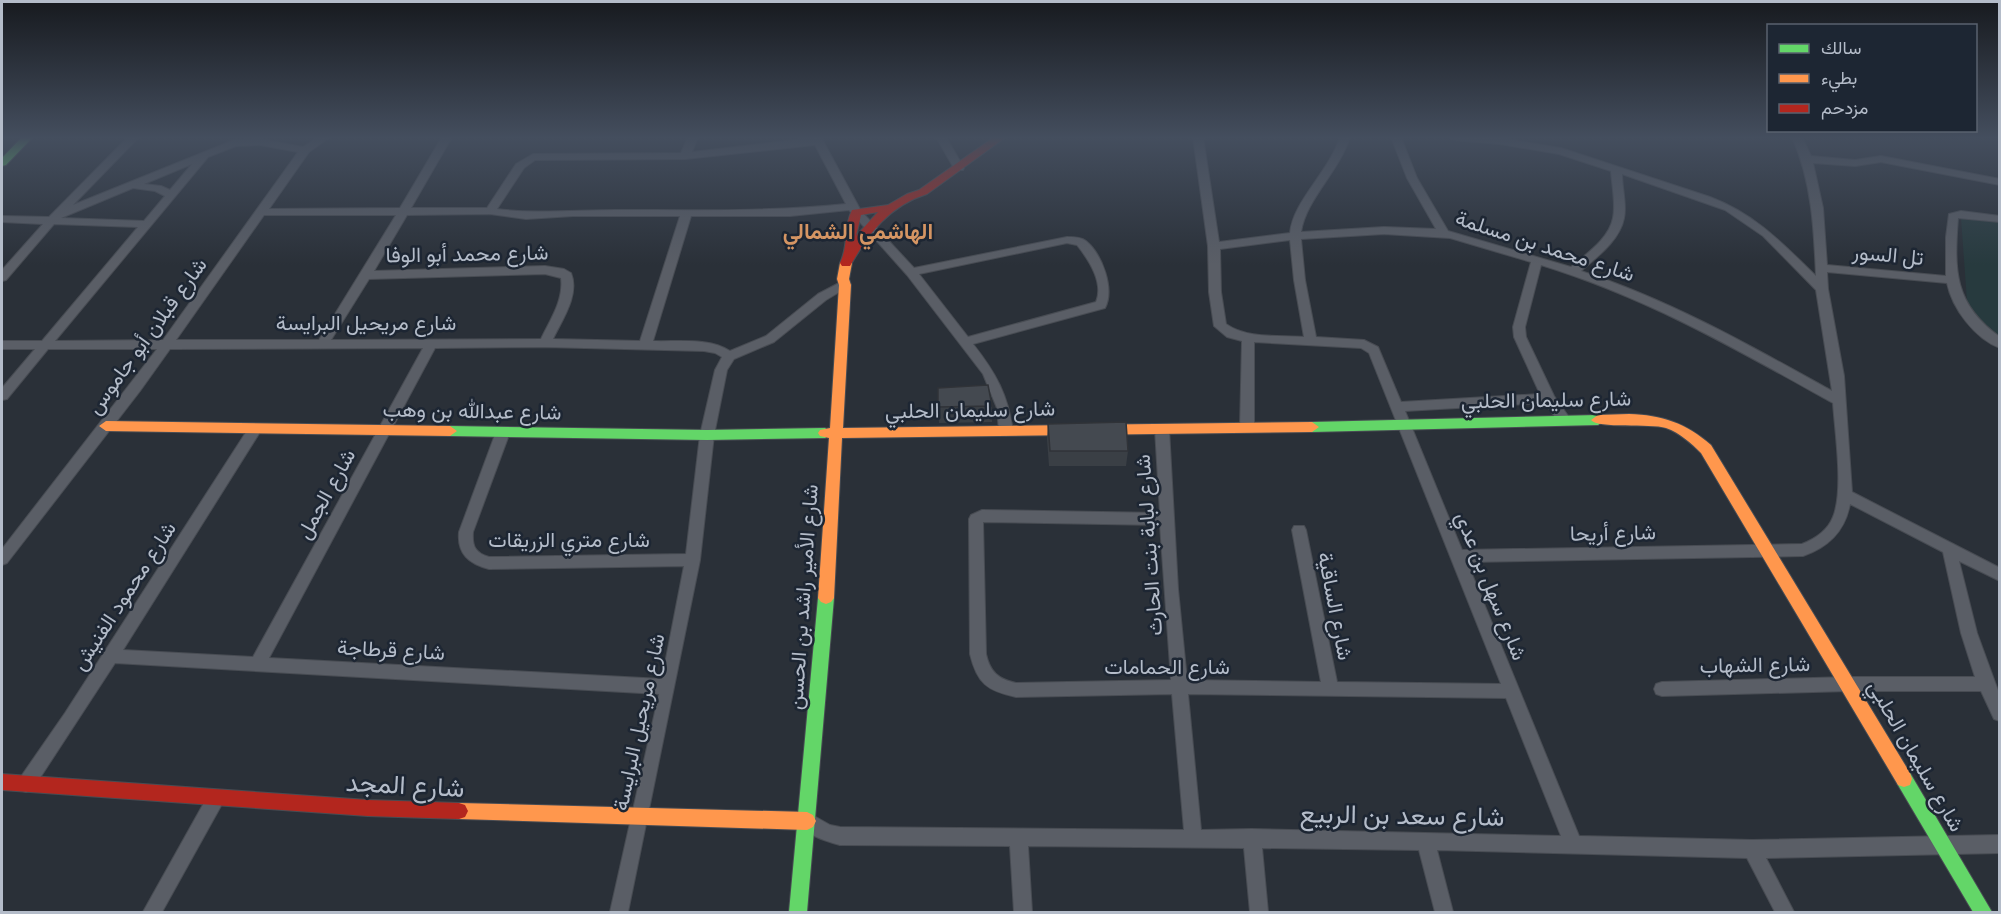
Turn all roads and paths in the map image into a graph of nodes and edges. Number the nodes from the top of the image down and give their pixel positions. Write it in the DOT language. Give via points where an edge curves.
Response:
graph roads {
  1 [pos="92,180"];
  2 [pos="148,180"];
  3 [pos="184,180"];
  4 [pos="285,180"];
  5 [pos="423,180"];
  6 [pos="510,180"];
  7 [pos="839,180"];
  8 [pos="942,180"];
  9 [pos="1204,180"];
  10 [pos="1324,180"];
  11 [pos="1413,180"];
  12 [pos="1617,180"];
  13 [pos="1650,180"];
  14 [pos="1812,180"];
  15 [pos="133,186"];
  16 [pos="923,192"];
  17 [pos="171,195"];
  18 [pos="896,207"];
  19 [pos="855,209"];
  20 [pos="490,211"];
  21 [pos="262,212"];
  22 [pos="404,212"];
  23 [pos="686,214"];
  24 [pos="56,217"];
  25 [pos="2,219"];
  26 [pos="2000,219"];
  27 [pos="147,224"];
  28 [pos="873,231"];
  29 [pos="1444,234"];
  30 [pos="1295,236"];
  31 [pos="1214,246"];
  32 [pos="852,253"];
  33 [pos="1537,260"];
  34 [pos="1820,268"];
  35 [pos="1574,271"];
  36 [pos="911,272"];
  37 [pos="366,275"];
  38 [pos="2,277"];
  39 [pos="1953,280"];
  40 [pos="845,285"];
  41 [pos="1822,289"];
  42 [pos="1248,338"];
  43 [pos="1311,341"];
  44 [pos="966,342"];
  45 [pos="545,343"];
  46 [pos="46,344"];
  47 [pos="167,344"];
  48 [pos="322,344"];
  49 [pos="431,344"];
  50 [pos="2,345"];
  51 [pos="645,346"];
  52 [pos="1999,347"];
  53 [pos="727,359"];
  54 [pos="2,396"];
  55 [pos="1548,398"];
  56 [pos="1840,401"];
  57 [pos="1396,406"];
  58 [pos="1564,420"];
  59 [pos="1404,425"];
  60 [pos="106,426"];
  61 [pos="1247,428"];
  62 [pos="255,429"];
  63 [pos="1162,429"];
  64 [pos="1006,430"];
  65 [pos="384,431"];
  66 [pos="503,432"];
  67 [pos="837,433"];
  68 [pos="707,435"];
  69 [pos="1845,495"];
  70 [pos="1167,519"];
  71 [pos="1299,530"];
  72 [pos="1949,548"];
  73 [pos="1770,552"];
  74 [pos="1457,556"];
  75 [pos="2,559"];
  76 [pos="693,560"];
  77 [pos="2000,575"];
  78 [pos="111,656"];
  79 [pos="257,664"];
  80 [pos="1849,684"];
  81 [pos="1984,684"];
  82 [pos="668,687"];
  83 [pos="1179,687"];
  84 [pos="1330,689"];
  85 [pos="1662,689"];
  86 [pos="1511,691"];
  87 [pos="2000,714"];
  88 [pos="2,782"];
  89 [pos="26,784"];
  90 [pos="216,798"];
  91 [pos="641,817"];
  92 [pos="807,821"];
  93 [pos="1018,836"];
  94 [pos="1192,837"];
  95 [pos="1252,838"];
  96 [pos="1426,841"];
  97 [pos="1573,843"];
  98 [pos="1943,844"];
  99 [pos="2000,844"];
  100 [pos="1752,849"];
  101 [pos="152,912"];
  102 [pos="619,912"];
  103 [pos="798,912"];
  104 [pos="1023,912"];
  105 [pos="1259,912"];
  106 [pos="1444,912"];
  107 [pos="1785,912"];
  108 [pos="1983,912"];
  1 -- 24 [label="street"];
  2 -- 15 [label="street"];
  3 -- 17 [label="street"];
  4 -- 21 [label="street, شارع قبلان أبو جاموس"];
  5 -- 22 [label="street"];
  6 -- 20 [label="street"];
  7 -- 19 [label="street"];
  8 -- 16 [label="street, شارع الأمير راشد بن الحسن"];
  9 -- 31 [label="street"];
  10 -- 30 [label="street" via="1298,220"];
  11 -- 29 [label="street"];
  12 -- 35 [label="street" via="1617,224 1602,246"];
  13 -- 41 [label="street" via="1729,208 1767,234"];
  14 -- 34 [label="street, شارع أريحا" via="1821,235"];
  15 -- 17 [label="street" via="157,188"];
  15 -- 24 [label="street"];
  16 -- 18 [label="street, شارع الأمير راشد بن الحسن"];
  16 -- 28 [label="street, شارع الأمير راشد بن الحسن" via="919,202"];
  17 -- 27 [label="street"];
  18 -- 19 [label="street"];
  18 -- 28 [label="street, شارع الأمير راشد بن الحسن"];
  19 -- 23 [label="street"];
  19 -- 28 [label="street"];
  19 -- 32 [label="street" via="848,237"];
  20 -- 22 [label="street"];
  20 -- 23 [label="street" via="526,216"];
  21 -- 22 [label="street"];
  21 -- 47 [label="street, شارع قبلان أبو جاموس"];
  22 -- 37 [label="street"];
  23 -- 51 [label="street"];
  24 -- 25 [label="street"];
  24 -- 27 [label="street"];
  24 -- 38 [label="street"];
  26 -- 39 [label="street" via="1953,216"];
  27 -- 46 [label="street"];
  28 -- 32 [label="street, شارع الأمير راشد بن الحسن"];
  28 -- 36 [label="street"];
  28 -- 40 [label="street, شارع الأمير راشد بن الحسن" via="854,267 851,282"];
  29 -- 30 [label="street, شارع محمد بن مسلمة"];
  29 -- 33 [label="street, شارع محمد بن مسلمة"];
  30 -- 31 [label="street, شارع محمد بن مسلمة"];
  30 -- 43 [label="street"];
  31 -- 42 [label="street" via="1220,326"];
  32 -- 40 [label="street, شارع الأمير راشد بن الحسن" via="843,269"];
  33 -- 35 [label="street, شارع محمد بن مسلمة"];
  33 -- 55 [label="street" via="1519,327"];
  34 -- 39 [label="street, تل السور"];
  34 -- 41 [label="street, شارع أريحا"];
  35 -- 56 [label="street, شارع محمد بن مسلمة" via="1693,321"];
  36 -- 44 [label="street"];
  36 -- 44 [label="street" via="1066,240 1081,242 1088,250 1103,286 1101,304"];
  37 -- 45 [label="street, شارع محمد أبو الوفا" via="560,272 567,276 568,293"];
  37 -- 48 [label="street"];
  39 -- 52 [label="street" via="1964,312"];
  40 -- 53 [label="street" via="822,297 770,339"];
  40 -- 67 [label="street, شارع الأمير راشد بن الحسن"];
  41 -- 56 [label="street, شارع أريحا"];
  42 -- 43 [label="street"];
  42 -- 61 [label="street"];
  43 -- 57 [label="street, شارع سهل بن عدي" via="1369,345"];
  44 -- 64 [label="street" via="997,391"];
  45 -- 49 [label="street, شارع مريحيل البرايسة"];
  45 -- 51 [label="street, شارع مريحيل البرايسة"];
  46 -- 47 [label="street, شارع مريحيل البرايسة"];
  46 -- 50 [label="street, شارع مريحيل البرايسة"];
  46 -- 54 [label="street"];
  47 -- 48 [label="street, شارع مريحيل البرايسة"];
  47 -- 60 [label="street, شارع قبلان أبو جاموس"];
  48 -- 49 [label="street, شارع مريحيل البرايسة"];
  49 -- 65 [label="street, شارع الجمل"];
  51 -- 53 [label="street, شارع مريحيل البرايسة" via="712,347"];
  53 -- 68 [label="street, شارع مريحيل البرايسة"];
  55 -- 57 [label="street"];
  55 -- 58 [label="street"];
  56 -- 69 [label="street, شارع أريحا"];
  57 -- 59 [label="street, شارع سهل بن عدي"];
  58 -- 59 [label="street, شارع سليمان الحلبي"];
  58 -- 73 [label="street, شارع سليمان الحلبي" via="1653,419 1686,430 1713,458"];
  59 -- 61 [label="street, شارع سليمان الحلبي"];
  59 -- 74 [label="street, شارع سهل بن عدي"];
  60 -- 62 [label="street, شارع عبدالله بن وهب"];
  60 -- 75 [label="street, شارع قبلان أبو جاموس"];
  61 -- 63 [label="street, شارع سليمان الحلبي"];
  62 -- 65 [label="street, شارع عبدالله بن وهب"];
  62 -- 78 [label="street, شارع محمود الفنيش"];
  63 -- 64 [label="street, شارع سليمان الحلبي"];
  63 -- 70 [label="street, شارع لبابة بنت الحارث"];
  64 -- 67 [label="street, شارع سليمان الحلبي"];
  65 -- 66 [label="street, شارع عبدالله بن وهب"];
  65 -- 79 [label="street, شارع الجمل"];
  66 -- 68 [label="street, شارع عبدالله بن وهب"];
  66 -- 76 [label="street, شارع متري الزريقات" via="466,532 467,553 477,561"];
  67 -- 68 [label="street, شارع عبدالله بن وهب"];
  67 -- 92 [label="street, شارع الأمير راشد بن الحسن"];
  68 -- 76 [label="street, شارع مريحيل البرايسة"];
  69 -- 72 [label="street"];
  69 -- 73 [label="street, شارع أريحا" via="1840,519 1818,544 1803,550"];
  70 -- 83 [label="street, شارع لبابة بنت الحارث"];
  70 -- 83 [label="street, شارع الحمامات" via="976,519 978,654 981,670 990,682 1016,690"];
  71 -- 84 [label="street, شارع الساقية"];
  72 -- 77 [label="street"];
  72 -- 81 [label="street"];
  73 -- 74 [label="street, شارع أريحا"];
  73 -- 80 [label="street, شارع سليمان الحلبي"];
  74 -- 86 [label="street, شارع سهل بن عدي"];
  76 -- 82 [label="street, شارع مريحيل البرايسة"];
  78 -- 79 [label="street, شارع قرطاجة"];
  78 -- 89 [label="street, شارع محمود الفنيش"];
  79 -- 82 [label="street, شارع قرطاجة"];
  80 -- 81 [label="street, شارع الشهاب"];
  80 -- 85 [label="street, شارع الشهاب"];
  80 -- 98 [label="street, شارع سليمان الحلبي"];
  81 -- 87 [label="street"];
  82 -- 91 [label="street, شارع مريحيل البرايسة"];
  83 -- 84 [label="street, شارع الحمامات"];
  83 -- 94 [label="street, شارع لبابة بنت الحارث"];
  84 -- 86 [label="street, شارع الحمامات"];
  86 -- 97 [label="street, شارع سهل بن عدي"];
  88 -- 89 [label="street, شارع المجد"];
  89 -- 90 [label="street, شارع المجد"];
  90 -- 91 [label="street, شارع المجد" via="368,808"];
  90 -- 101 [label="street"];
  91 -- 92 [label="street, شارع المجد"];
  91 -- 102 [label="street, شارع مريحيل البرايسة"];
  92 -- 93 [label="street, شارع سعد بن الربيع" via="840,836"];
  92 -- 103 [label="street, شارع الأمير راشد بن الحسن"];
  93 -- 94 [label="street, شارع سعد بن الربيع"];
  93 -- 104 [label="street"];
  94 -- 95 [label="street, شارع سعد بن الربيع"];
  95 -- 96 [label="street, شارع سعد بن الربيع"];
  95 -- 105 [label="street"];
  96 -- 97 [label="street, شارع سعد بن الربيع"];
  96 -- 106 [label="street"];
  97 -- 100 [label="street, شارع سعد بن الربيع"];
  98 -- 99 [label="street, شارع سعد بن الربيع"];
  98 -- 100 [label="street, شارع سعد بن الربيع"];
  98 -- 108 [label="street, شارع سليمان الحلبي"];
  100 -- 107 [label="street"];
}
